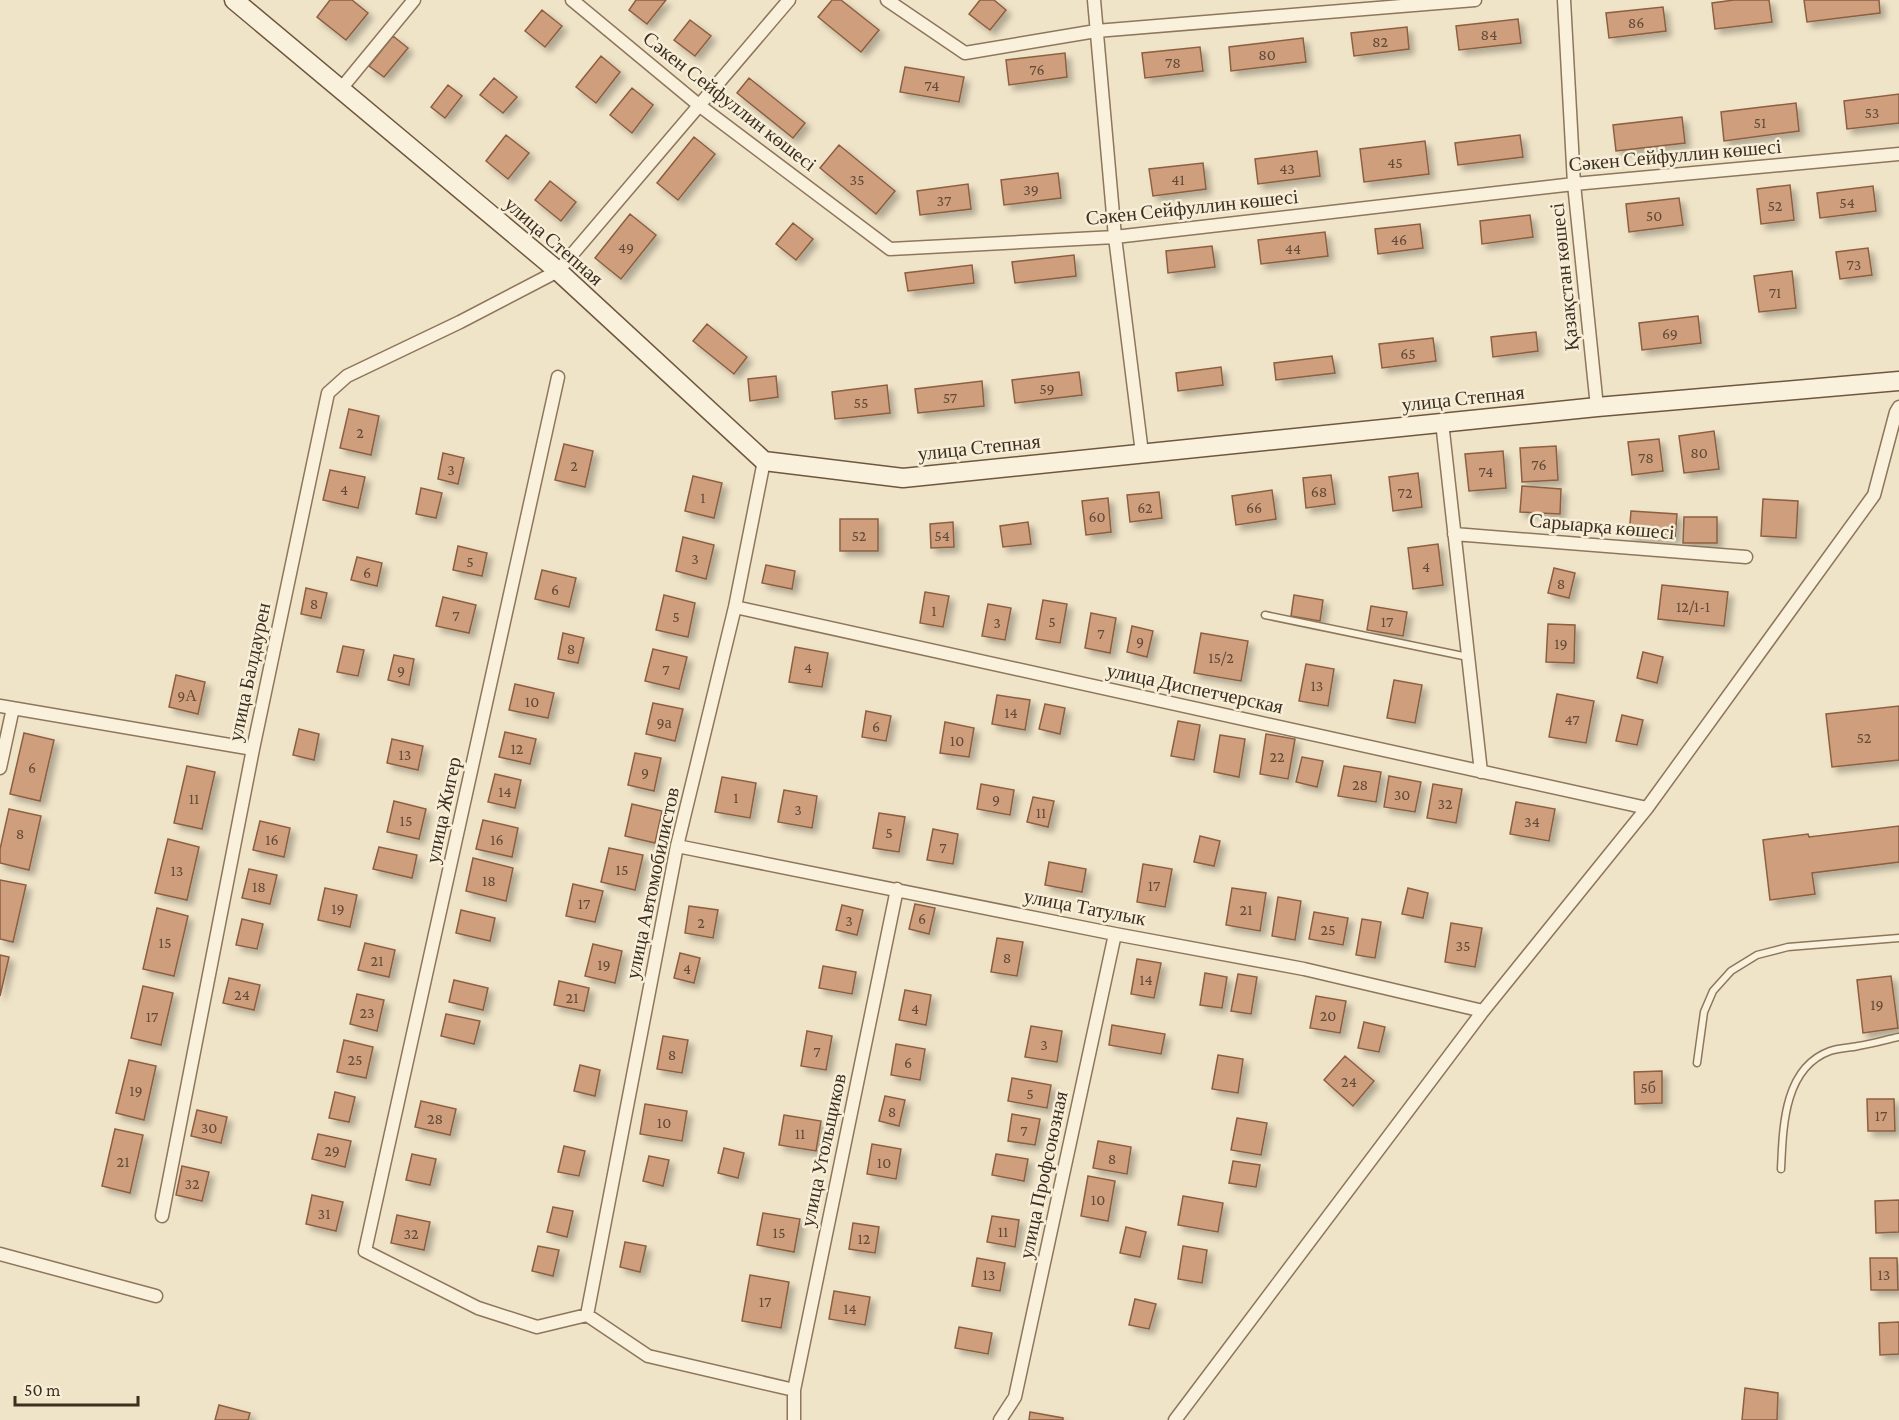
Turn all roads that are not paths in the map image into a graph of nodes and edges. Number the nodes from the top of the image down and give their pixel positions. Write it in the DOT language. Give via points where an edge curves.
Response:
graph roads {
  1 [pos="234,0"];
  2 [pos="414,0"];
  3 [pos="572,0"];
  4 [pos="789,0"];
  5 [pos="887,0"];
  6 [pos="1094,0"];
  7 [pos="1475,0"];
  8 [pos="1564,0"];
  9 [pos="1096,31"];
  10 [pos="340,90"];
  11 [pos="700,105"];
  12 [pos="1899,154"];
  13 [pos="1574,184"];
  14 [pos="1115,237"];
  15 [pos="558,271"];
  16 [pos="558,377"];
  17 [pos="1899,381"];
  18 [pos="1597,407"];
  19 [pos="1899,407"];
  20 [pos="1442,422"];
  21 [pos="1142,453"];
  22 [pos="764,461"];
  23 [pos="1454,534"];
  24 [pos="1746,557"];
  25 [pos="735,606"];
  26 [pos="1265,615"];
  27 [pos="1468,657"];
  28 [pos="0,706"];
  29 [pos="13,708"];
  30 [pos="253,749"];
  31 [pos="0,768"];
  32 [pos="1482,772"];
  33 [pos="1647,808"];
  34 [pos="677,846"];
  35 [pos="897,889"];
  36 [pos="1115,933"];
  37 [pos="1899,938"];
  38 [pos="1483,1011"];
  39 [pos="1899,1037"];
  40 [pos="1697,1063"];
  41 [pos="1781,1169"];
  42 [pos="162,1216"];
  43 [pos="0,1254"];
  44 [pos="156,1296"];
  45 [pos="587,1315"];
  46 [pos="794,1390"];
  47 [pos="795,1420"];
  48 [pos="1000,1420"];
  49 [pos="1175,1420"];
  1 -- 10 [label="street, улица Степная"];
  2 -- 10 [label="street"];
  3 -- 11 [label="street, Сәкен Сейфуллин көшесі"];
  4 -- 11 [label="street"];
  5 -- 9 [label="street" via="965,52"];
  6 -- 9 [label="street"];
  7 -- 9 [label="street"];
  8 -- 13 [label="street, Қазақстан көшесі"];
  9 -- 14 [label="street"];
  10 -- 15 [label="street, улица Степная"];
  11 -- 14 [label="street, Сәкен Сейфуллин көшесі" via="890,249"];
  11 -- 15 [label="street"];
  12 -- 13 [label="street, Сәкен Сейфуллин көшесі"];
  13 -- 14 [label="street, Сәкен Сейфуллин көшесі"];
  13 -- 18 [label="street, Қазақстан көшесі"];
  14 -- 21 [label="street"];
  15 -- 22 [label="street, улица Степная"];
  15 -- 30 [label="street, улица Балдаурен" via="347,376 328,393"];
  16 -- 45 [label="street, улица Жигер" via="365,1251 478,1308 537,1327"];
  17 -- 18 [label="street, улица Степная"];
  18 -- 20 [label="street, улица Степная"];
  19 -- 33 [label="street" via="1874,495"];
  20 -- 21 [label="street, улица Степная"];
  20 -- 23 [label="street"];
  21 -- 22 [label="street, улица Степная" via="903,478"];
  22 -- 25 [label="street, улица Автомобилистов"];
  23 -- 24 [label="street, Сарыарқа көшесі"];
  23 -- 27 [label="street"];
  25 -- 32 [label="street, улица Диспетчерская"];
  25 -- 34 [label="street, улица Автомобилистов"];
  26 -- 27 [label="lane"];
  27 -- 32 [label="street"];
  28 -- 29 [label="street"];
  29 -- 30 [label="street"];
  29 -- 31 [label="street"];
  30 -- 42 [label="street, улица Балдаурен"];
  32 -- 33 [label="street, улица Диспетчерская"];
  33 -- 38 [label="street"];
  34 -- 35 [label="street, улица Татулык"];
  34 -- 45 [label="street, улица Автомобилистов"];
  35 -- 36 [label="street, улица Татулык"];
  35 -- 46 [label="street, улица Угольщиков"];
  36 -- 38 [label="street, улица Татулык" via="1304,969"];
  36 -- 48 [label="street, улица Профсоюзная" via="1015,1398"];
  37 -- 40 [label="lane" via="1788,947 1748,960 1731,971 1713,991 1704,1012"];
  38 -- 49 [label="street"];
  39 -- 41 [label="lane" via="1830,1051 1803,1071 1784,1116"];
  43 -- 44 [label="street"];
  45 -- 46 [label="street" via="648,1356"];
  46 -- 47 [label="street, улица Угольщиков"];
}
